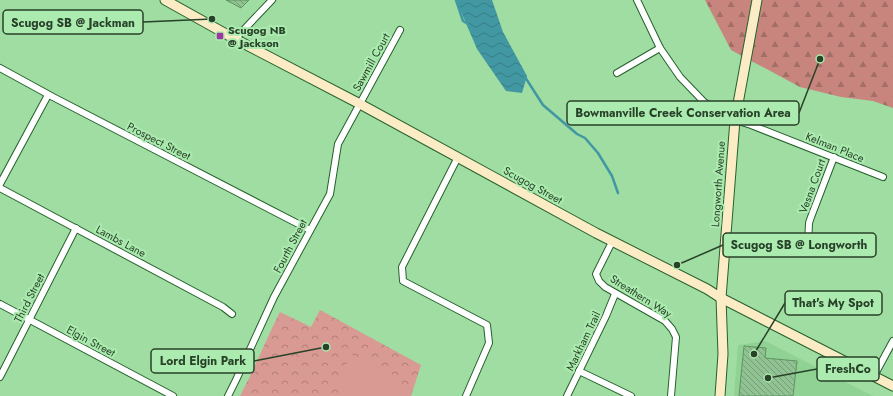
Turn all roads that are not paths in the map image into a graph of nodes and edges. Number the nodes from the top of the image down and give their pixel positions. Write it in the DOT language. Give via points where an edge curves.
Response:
graph roads {
  1 [pos="165,0"];
  2 [pos="272,0"];
  3 [pos="638,0"];
  4 [pos="757,0"];
  5 [pos="400,30"];
  6 [pos="235,39"];
  7 [pos="660,48"];
  8 [pos="0,68"];
  9 [pos="617,73"];
  10 [pos="48,95"];
  11 [pos="360,104"];
  12 [pos="735,120"];
  13 [pos="458,157"];
  14 [pos="834,157"];
  15 [pos="883,177"];
  16 [pos="0,184"];
  17 [pos="0,188"];
  18 [pos="76,228"];
  19 [pos="310,230"];
  20 [pos="612,242"];
  21 [pos="808,246"];
  22 [pos="615,294"];
  23 [pos="721,298"];
  24 [pos="0,304"];
  25 [pos="232,314"];
  26 [pos="30,320"];
  27 [pos="893,341"];
  28 [pos="579,371"];
  29 [pos="874,376"];
  30 [pos="0,377"];
  31 [pos="893,386"];
  32 [pos="173,396"];
  33 [pos="228,396"];
  34 [pos="466,396"];
  35 [pos="567,396"];
  36 [pos="631,396"];
  37 [pos="671,396"];
  38 [pos="720,396"];
  1 -- 6 [label="street, Scugog Street"];
  2 -- 6 [label="street"];
  3 -- 7 [label="street, Kelman Place"];
  4 -- 12 [label="street, Longworth Avenue"];
  5 -- 11 [label="street, Sawmill Court"];
  6 -- 11 [label="street, Scugog Street"];
  7 -- 9 [label="street"];
  7 -- 12 [label="street, Kelman Place" via="680,76 704,102"];
  8 -- 10 [label="street, Prospect Street"];
  10 -- 16 [label="street"];
  10 -- 19 [label="street, Prospect Street"];
  11 -- 13 [label="street, Scugog Street"];
  11 -- 19 [label="street, Fourth Street" via="338,144 330,194"];
  12 -- 14 [label="street, Kelman Place"];
  12 -- 23 [label="street, Longworth Avenue"];
  13 -- 20 [label="street, Scugog Street"];
  13 -- 34 [label="street" via="402,267 403,281 487,325 489,343"];
  14 -- 15 [label="street, Kelman Place"];
  14 -- 21 [label="street, Vesna Court" via="809,222"];
  17 -- 18 [label="street, Lambs Lane"];
  18 -- 25 [label="street, Lambs Lane"];
  18 -- 26 [label="street, Third Street"];
  19 -- 33 [label="street, Fourth Street" via="274,297"];
  20 -- 22 [label="street, Streathern Way" via="596,274 599,281"];
  20 -- 23 [label="street, Scugog Street"];
  22 -- 28 [label="street, Markham Trail"];
  22 -- 37 [label="street, Streathern Way" via="665,321 672,329 676,337"];
  23 -- 29 [label="street, Scugog Street"];
  23 -- 38 [label="street, Longworth Avenue" via="723,354"];
  24 -- 26 [label="street, Elgin Street"];
  26 -- 30 [label="street, Third Street"];
  26 -- 32 [label="street, Elgin Street"];
  27 -- 29 [label="street"];
  28 -- 35 [label="street, Markham Trail"];
  28 -- 36 [label="street"];
  29 -- 31 [label="street, Scugog Street"];
}
